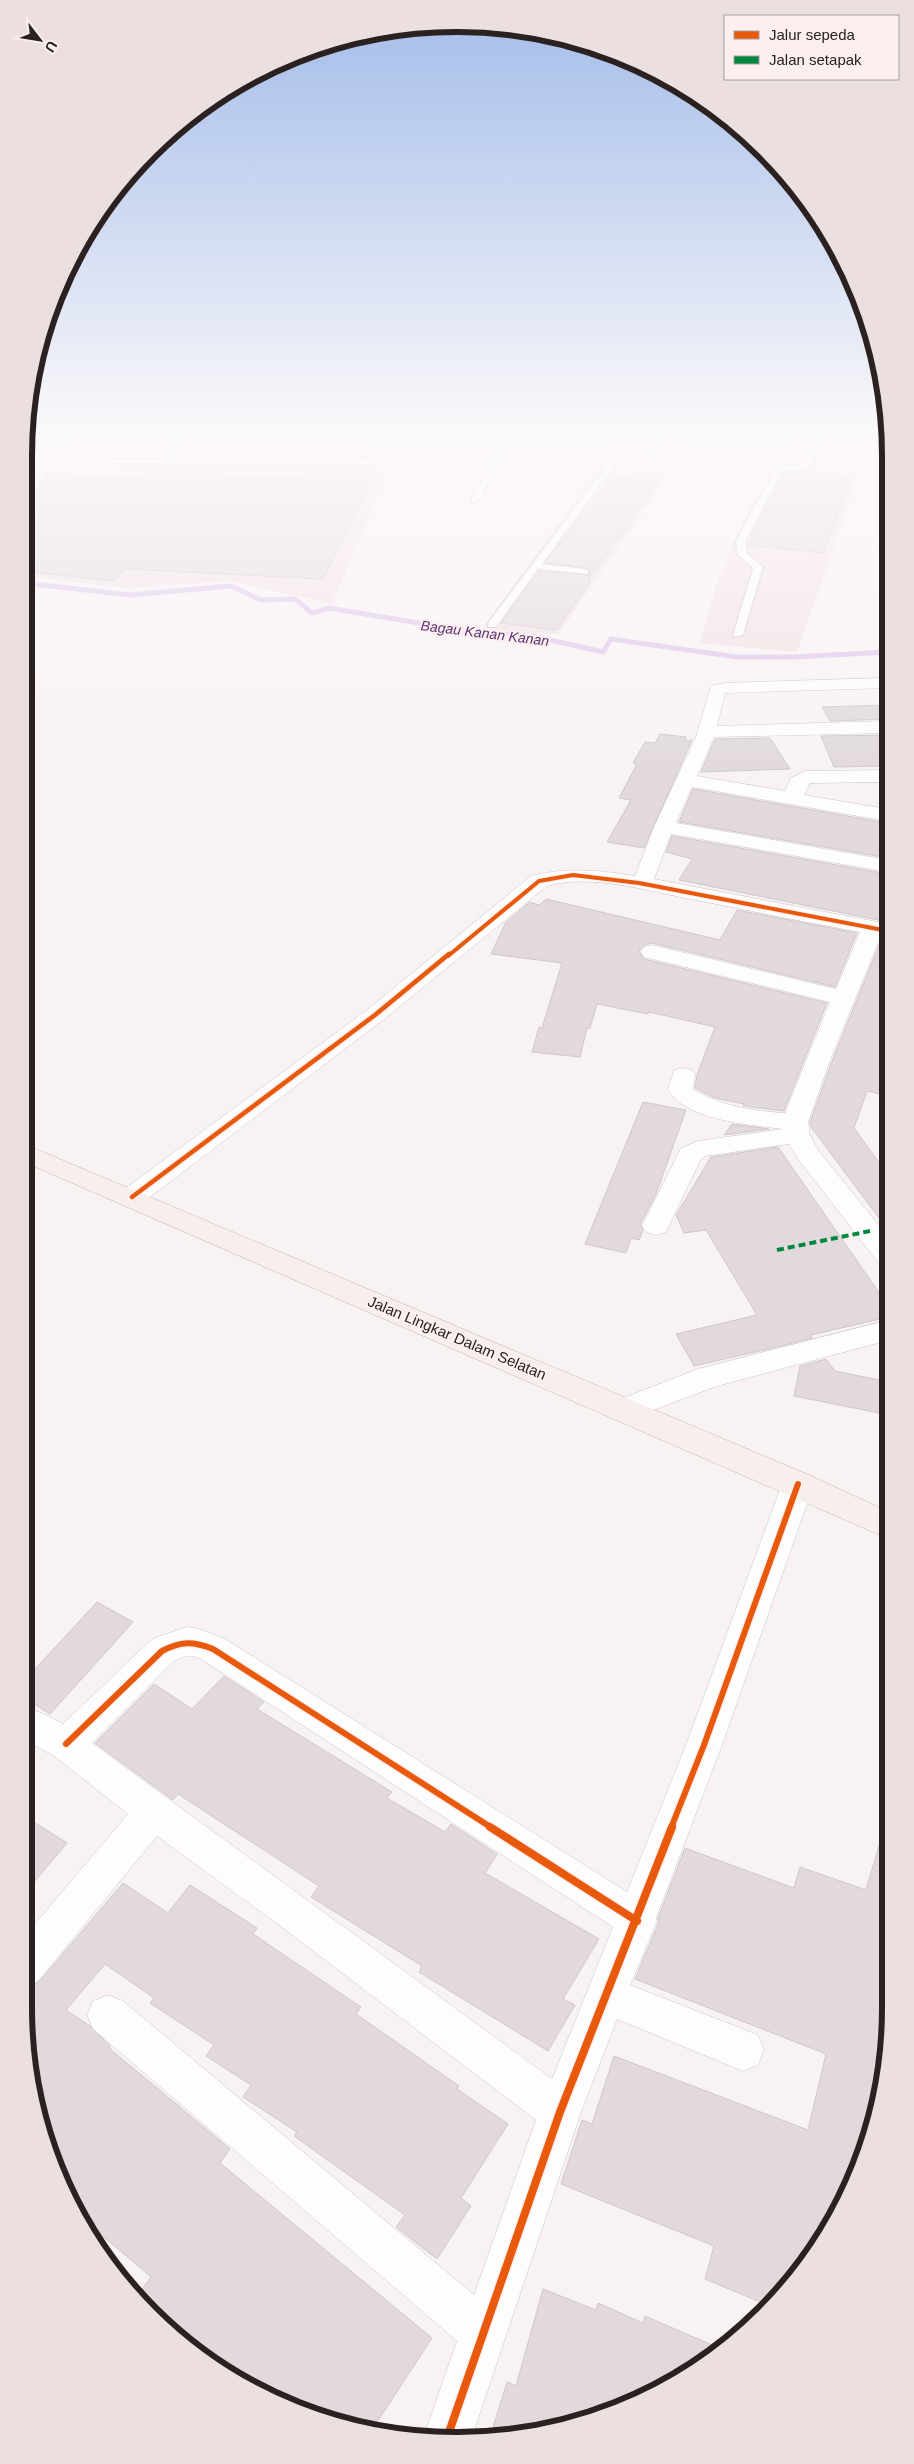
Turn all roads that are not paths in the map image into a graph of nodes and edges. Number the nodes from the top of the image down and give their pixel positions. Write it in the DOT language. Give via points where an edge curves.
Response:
graph roads {
  1 [pos="549,549"];
  2 [pos="742,549"];
  3 [pos="536,566"];
  4 [pos="585,572"];
  5 [pos="492,625"];
  6 [pos="738,635"];
  7 [pos="882,683"];
  8 [pos="882,727"];
  9 [pos="706,732"];
  10 [pos="882,776"];
  11 [pos="685,780"];
  12 [pos="793,798"];
  13 [pos="882,813"];
  14 [pos="664,827"];
  15 [pos="882,865"];
  16 [pos="642,884"];
  17 [pos="881,930"];
  18 [pos="652,952"];
  19 [pos="844,998"];
  20 [pos="683,1076"];
  21 [pos="796,1128"];
  22 [pos="32,1155"];
  23 [pos="132,1197"];
  24 [pos="656,1226"];
  25 [pos="882,1247"];
  26 [pos="882,1332"];
  27 [pos="624,1410"];
  28 [pos="798,1484"];
  29 [pos="882,1523"];
  30 [pos="32,1725"];
  31 [pos="66,1744"];
  32 [pos="154,1812"];
  33 [pos="637,1920"];
  34 [pos="32,1957"];
  35 [pos="606,1995"];
  36 [pos="108,2015"];
  37 [pos="743,2050"];
  38 [pos="560,2112"];
  39 [pos="482,2332"];
  40 [pos="449,2432"];
  1 -- 3 [label="lane"];
  2 -- 6 [label="lane" via="742,554 758,567"];
  3 -- 4 [label="lane"];
  3 -- 5 [label="lane"];
  7 -- 9 [label="street" via="720,688 715,694"];
  8 -- 9 [label="street"];
  9 -- 11 [label="street"];
  10 -- 12 [label="street" via="805,777 798,782"];
  11 -- 12 [label="street"];
  11 -- 14 [label="street"];
  12 -- 13 [label="street"];
  14 -- 15 [label="street"];
  14 -- 16 [label="street"];
  16 -- 17 [label="street"];
  16 -- 23 [label="street" via="558,875 538,881 375,1015"];
  17 -- 19 [label="street"];
  18 -- 19 [label="street"];
  19 -- 21 [label="street"];
  20 -- 21 [label="street" via="682,1093 708,1105"];
  21 -- 24 [label="street" via="698,1148 690,1154"];
  21 -- 25 [label="street" via="807,1153"];
  22 -- 23 [label="main road, Jalan Lingkar Dalam Selatan"];
  23 -- 27 [label="main road, Jalan Lingkar Dalam Selatan"];
  26 -- 27 [label="street" via="709,1377"];
  27 -- 28 [label="main road, Jalan Lingkar Dalam Selatan"];
  28 -- 29 [label="main road, Jalan Lingkar Dalam Selatan"];
  28 -- 33 [label="street"];
  30 -- 31 [label="street"];
  31 -- 32 [label="street"];
  31 -- 33 [label="street" via="162,1651 178,1641 196,1642 213,1649"];
  32 -- 34 [label="street"];
  32 -- 38 [label="street"];
  33 -- 35 [label="street"];
  35 -- 37 [label="street"];
  35 -- 38 [label="street"];
  36 -- 39 [label="street"];
  38 -- 39 [label="street"];
  39 -- 40 [label="street"];
}
